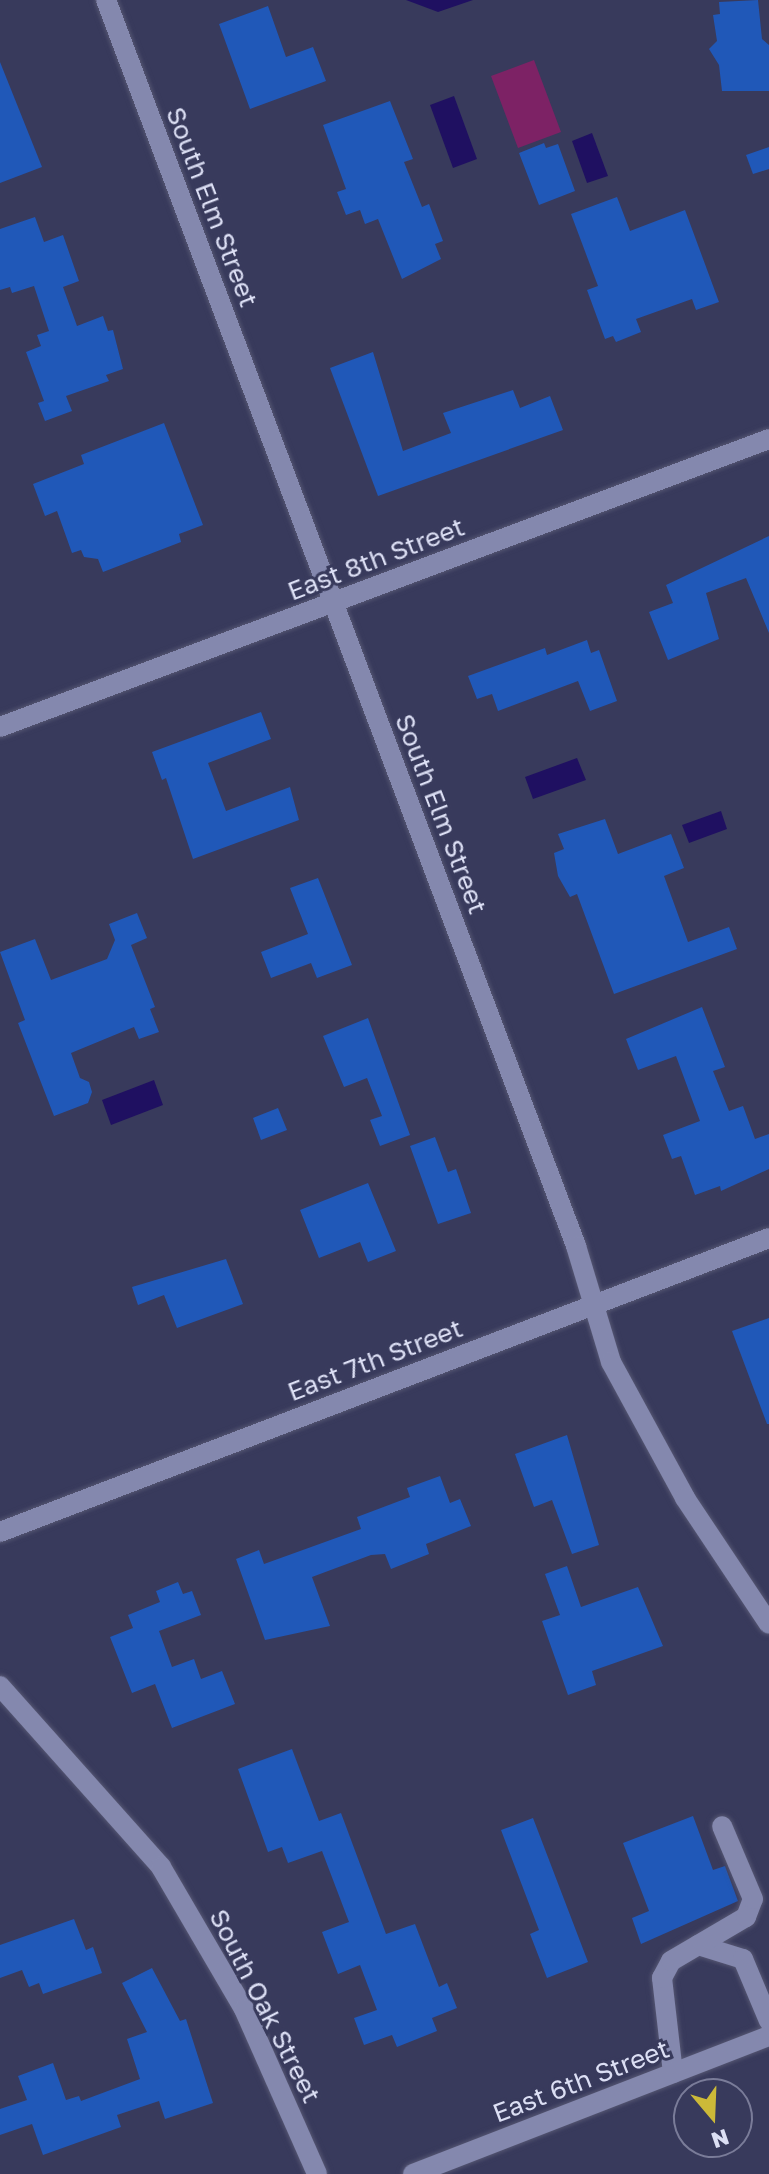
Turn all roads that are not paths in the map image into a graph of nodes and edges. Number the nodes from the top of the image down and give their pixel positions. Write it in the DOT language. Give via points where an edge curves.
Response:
graph roads {
  1 [pos="106,0"];
  2 [pos="769,439"];
  3 [pos="334,603"];
  4 [pos="0,727"];
  5 [pos="769,1238"];
  6 [pos="594,1304"];
  7 [pos="0,1532"];
  8 [pos="769,1624"];
  9 [pos="0,1686"];
  10 [pos="722,1826"];
  11 [pos="698,1945"];
  12 [pos="769,2021"];
  13 [pos="769,2036"];
  14 [pos="673,2073"];
  15 [pos="317,2174"];
  16 [pos="413,2174"];
  1 -- 3 [label="street, South Elm Street"];
  2 -- 3 [label="street, East 8th Street"];
  3 -- 4 [label="street, East 8th Street"];
  3 -- 6 [label="street, South Elm Street"];
  5 -- 6 [label="street, East 7th Street"];
  6 -- 7 [label="street, East 7th Street"];
  6 -- 8 [label="street, South Elm Street" via="611,1362 641,1421 692,1510"];
  9 -- 15 [label="street, South Oak Street" via="169,1879 244,2009"];
  10 -- 11 [label="street" via="753,1899 746,1917"];
  11 -- 12 [label="street" via="743,1959"];
  11 -- 14 [label="street" via="671,1961 662,1978"];
  13 -- 14 [label="street, East 6th Street"];
  14 -- 16 [label="street, East 6th Street"];
}
